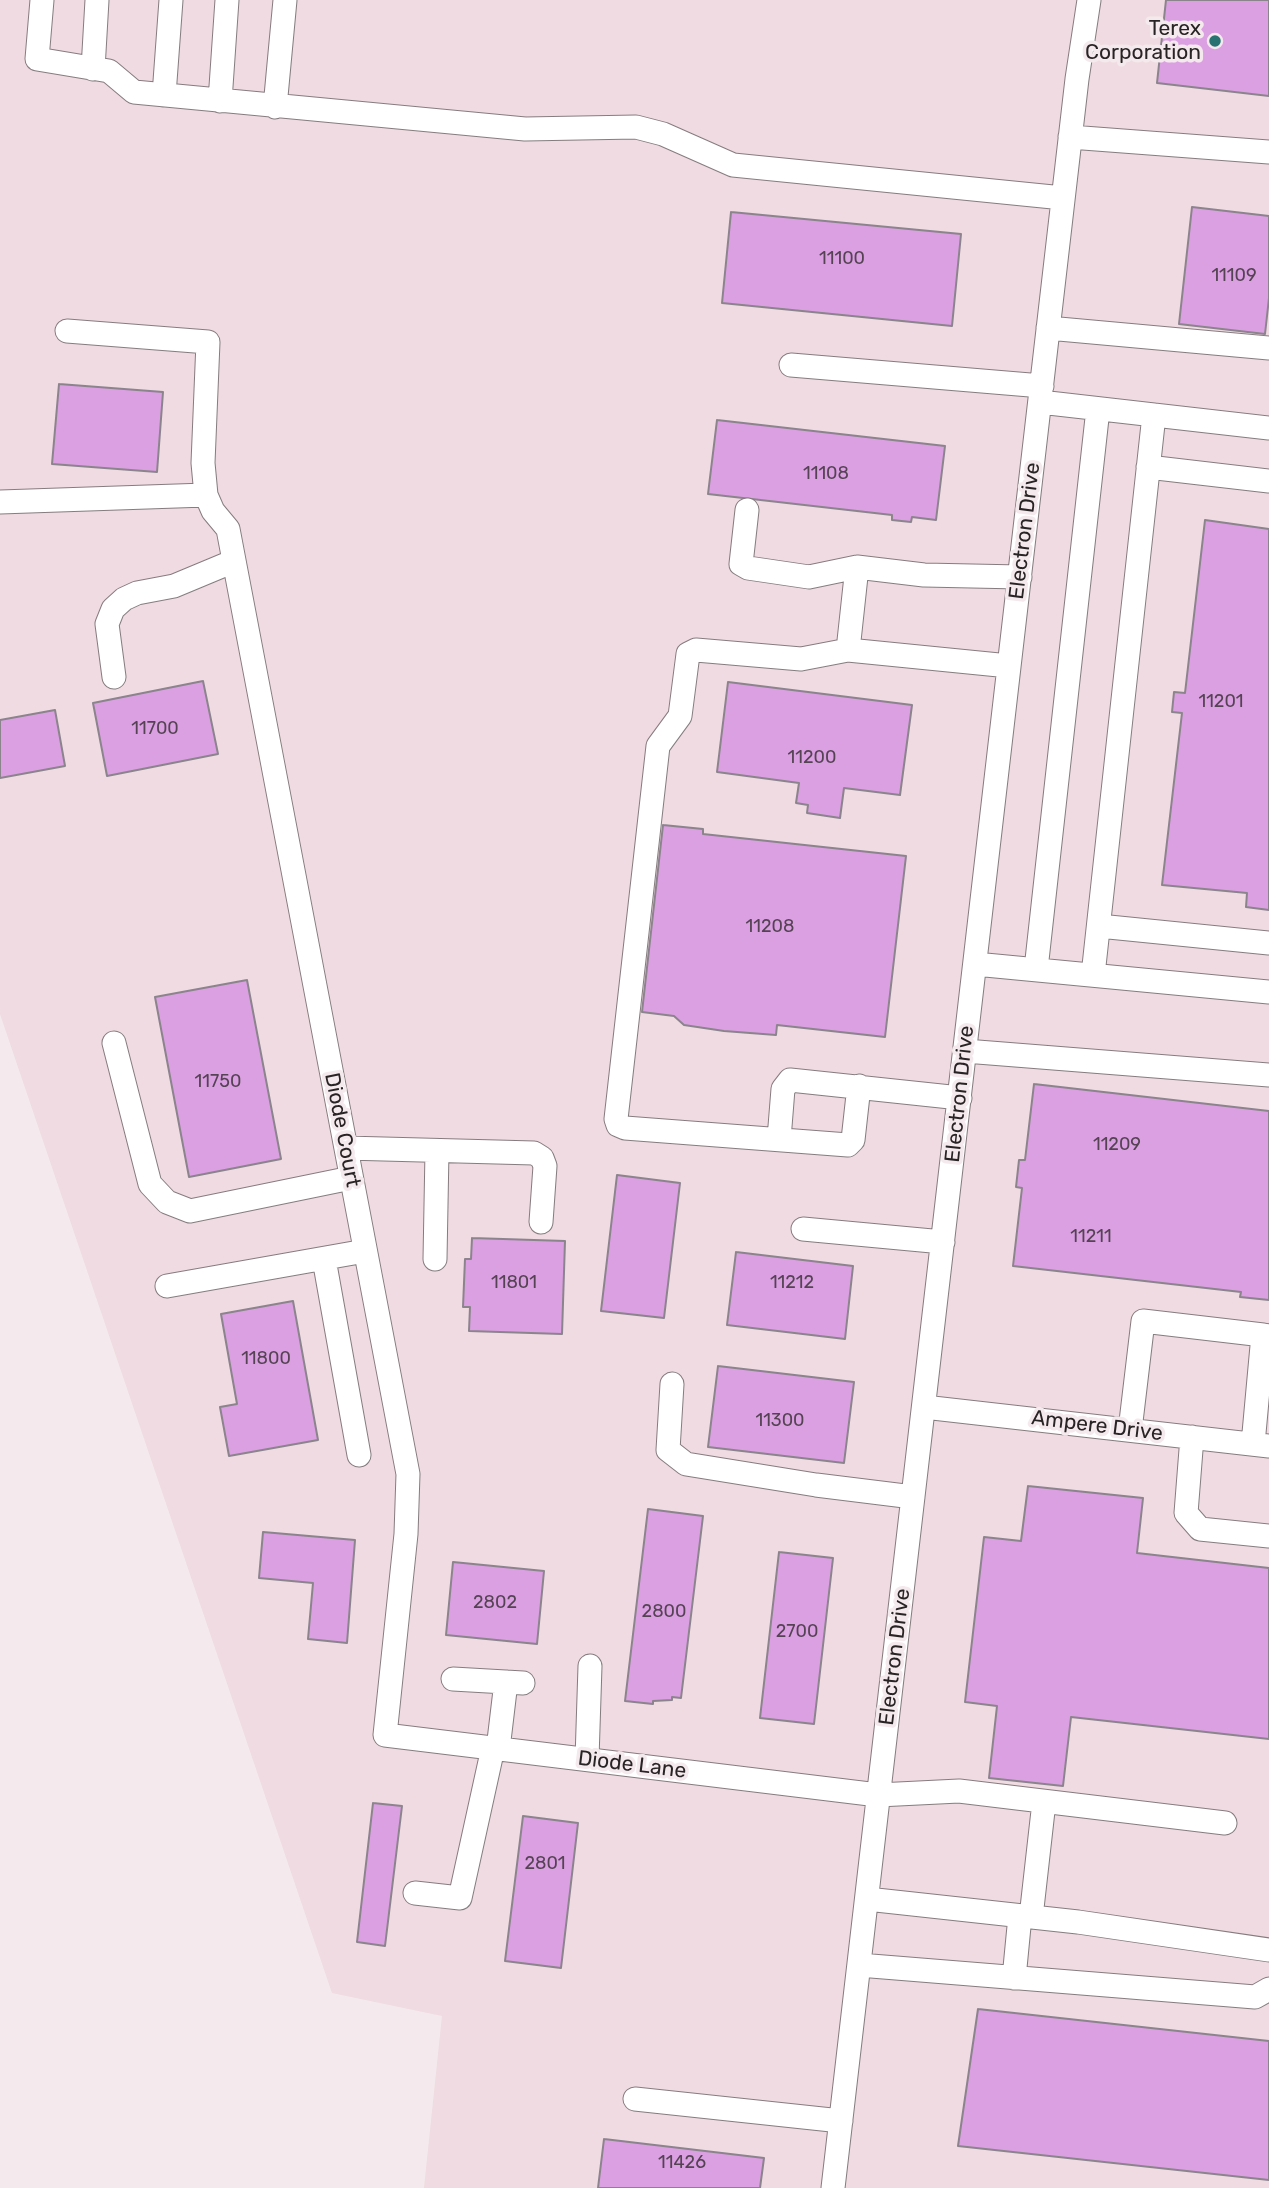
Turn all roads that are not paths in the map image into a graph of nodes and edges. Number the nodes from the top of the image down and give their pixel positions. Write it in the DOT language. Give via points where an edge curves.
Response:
graph roads {
  1 [pos="42,0"];
  2 [pos="97,0"];
  3 [pos="170,0"];
  4 [pos="227,0"];
  5 [pos="285,0"];
  6 [pos="1089,0"];
  7 [pos="93,69"];
  8 [pos="164,95"];
  9 [pos="220,101"];
  10 [pos="275,107"];
  11 [pos="1070,136"];
  12 [pos="1269,152"];
  13 [pos="1063,198"];
  14 [pos="1048,328"];
  15 [pos="67,331"];
  16 [pos="1269,348"];
  17 [pos="791,365"];
  18 [pos="1041,394"];
  19 [pos="1098,409"];
  20 [pos="1154,415"];
  21 [pos="1269,428"];
  22 [pos="1148,467"];
  23 [pos="1269,481"];
  24 [pos="206,495"];
  25 [pos="0,502"];
  26 [pos="747,510"];
  27 [pos="234,561"];
  28 [pos="857,566"];
  29 [pos="1020,577"];
  30 [pos="848,650"];
  31 [pos="1009,666"];
  32 [pos="114,677"];
  33 [pos="1099,926"];
  34 [pos="1269,943"];
  35 [pos="975,964"];
  36 [pos="1036,970"];
  37 [pos="1093,975"];
  38 [pos="1269,992"];
  39 [pos="114,1043"];
  40 [pos="965,1051"];
  41 [pos="1269,1075"];
  42 [pos="859,1086"];
  43 [pos="960,1098"];
  44 [pos="779,1139"];
  45 [pos="346,1148"];
  46 [pos="436,1151"];
  47 [pos="351,1178"];
  48 [pos="541,1222"];
  49 [pos="803,1229"];
  50 [pos="943,1242"];
  51 [pos="365,1251"];
  52 [pos="324,1259"];
  53 [pos="435,1259"];
  54 [pos="167,1286"];
  55 [pos="1266,1335"];
  56 [pos="672,1384"];
  57 [pos="924,1407"];
  58 [pos="1130,1430"];
  59 [pos="1192,1437"];
  60 [pos="1261,1445"];
  61 [pos="359,1455"];
  62 [pos="913,1497"];
  63 [pos="1269,1536"];
  64 [pos="590,1665"];
  65 [pos="453,1679"];
  66 [pos="385,1735"];
  67 [pos="495,1748"];
  68 [pos="587,1759"];
  69 [pos="878,1795"];
  70 [pos="1044,1802"];
  71 [pos="1225,1823"];
  72 [pos="415,1893"];
  73 [pos="867,1899"];
  74 [pos="1025,1917"];
  75 [pos="1269,1951"];
  76 [pos="859,1965"];
  77 [pos="1014,1978"];
  78 [pos="1269,1989"];
  79 [pos="635,2099"];
  80 [pos="841,2121"];
  81 [pos="833,2188"];
  1 -- 7 [label="street" via="37,59"];
  2 -- 7 [label="street"];
  3 -- 8 [label="street"];
  4 -- 9 [label="street"];
  5 -- 10 [label="street"];
  6 -- 11 [label="street, Electron Drive"];
  7 -- 8 [label="street" via="109,71 134,92"];
  8 -- 9 [label="street"];
  9 -- 10 [label="street"];
  10 -- 13 [label="street" via="526,129 636,127 733,165"];
  11 -- 12 [label="street"];
  11 -- 13 [label="street, Electron Drive"];
  13 -- 14 [label="street, Electron Drive"];
  14 -- 16 [label="street"];
  14 -- 18 [label="street, Electron Drive"];
  15 -- 24 [label="street" via="208,342"];
  17 -- 18 [label="street"];
  18 -- 19 [label="street"];
  18 -- 29 [label="street, Electron Drive"];
  19 -- 20 [label="street"];
  19 -- 36 [label="street"];
  20 -- 21 [label="street"];
  20 -- 22 [label="street"];
  22 -- 23 [label="street"];
  22 -- 33 [label="street"];
  24 -- 25 [label="street"];
  24 -- 27 [label="street, Diode Court" via="228,529"];
  26 -- 28 [label="street" via="741,564 748,568 810,576"];
  27 -- 32 [label="street" via="174,586 137,593 113,609 107,624"];
  27 -- 45 [label="street, Diode Court"];
  28 -- 29 [label="street" via="925,575"];
  28 -- 30 [label="street"];
  29 -- 31 [label="street, Electron Drive"];
  30 -- 31 [label="street"];
  30 -- 44 [label="street" via="801,659 688,653 680,716 658,746 615,1119 625,1128"];
  31 -- 35 [label="street, Electron Drive"];
  33 -- 34 [label="street"];
  33 -- 37 [label="street"];
  35 -- 36 [label="street"];
  35 -- 40 [label="street, Electron Drive"];
  36 -- 37 [label="street"];
  37 -- 38 [label="street"];
  39 -- 47 [label="street" via="150,1184 167,1202 190,1211"];
  40 -- 41 [label="street"];
  40 -- 43 [label="street, Electron Drive"];
  42 -- 43 [label="street"];
  42 -- 44 [label="street" via="790,1080 783,1089"];
  42 -- 44 [label="street" via="852,1144"];
  43 -- 50 [label="street, Electron Drive"];
  45 -- 46 [label="street"];
  45 -- 47 [label="street, Diode Court"];
  46 -- 48 [label="street" via="534,1153 545,1166"];
  46 -- 53 [label="street"];
  47 -- 51 [label="street, Diode Court"];
  49 -- 50 [label="street"];
  50 -- 57 [label="street, Electron Drive"];
  51 -- 52 [label="street"];
  51 -- 66 [label="street, Diode Court" via="408,1474"];
  52 -- 54 [label="street"];
  52 -- 61 [label="street"];
  55 -- 58 [label="street" via="1143,1321"];
  55 -- 60 [label="street"];
  56 -- 62 [label="street" via="668,1450 686,1464"];
  57 -- 58 [label="street, Ampere Drive"];
  57 -- 62 [label="street, Electron Drive"];
  58 -- 59 [label="street, Ampere Drive"];
  59 -- 60 [label="street, Ampere Drive"];
  59 -- 63 [label="street" via="1186,1513 1200,1529"];
  62 -- 69 [label="street, Electron Drive"];
  64 -- 68 [label="street"];
  65 -- 67 [label="street" via="514,1682"];
  66 -- 67 [label="street, Diode Lane"];
  67 -- 68 [label="street, Diode Lane"];
  67 -- 72 [label="street" via="460,1898"];
  68 -- 69 [label="street, Diode Lane"];
  69 -- 70 [label="street, Diode Lane" via="959,1791"];
  69 -- 73 [label="street, Electron Drive"];
  70 -- 71 [label="street, Diode Lane"];
  70 -- 74 [label="street"];
  73 -- 74 [label="street"];
  73 -- 76 [label="street, Electron Drive"];
  74 -- 75 [label="street"];
  74 -- 77 [label="street"];
  76 -- 77 [label="street"];
  76 -- 80 [label="street, Electron Drive"];
  77 -- 78 [label="street" via="1255,1997"];
  79 -- 80 [label="street"];
  80 -- 81 [label="street, Electron Drive"];
}
